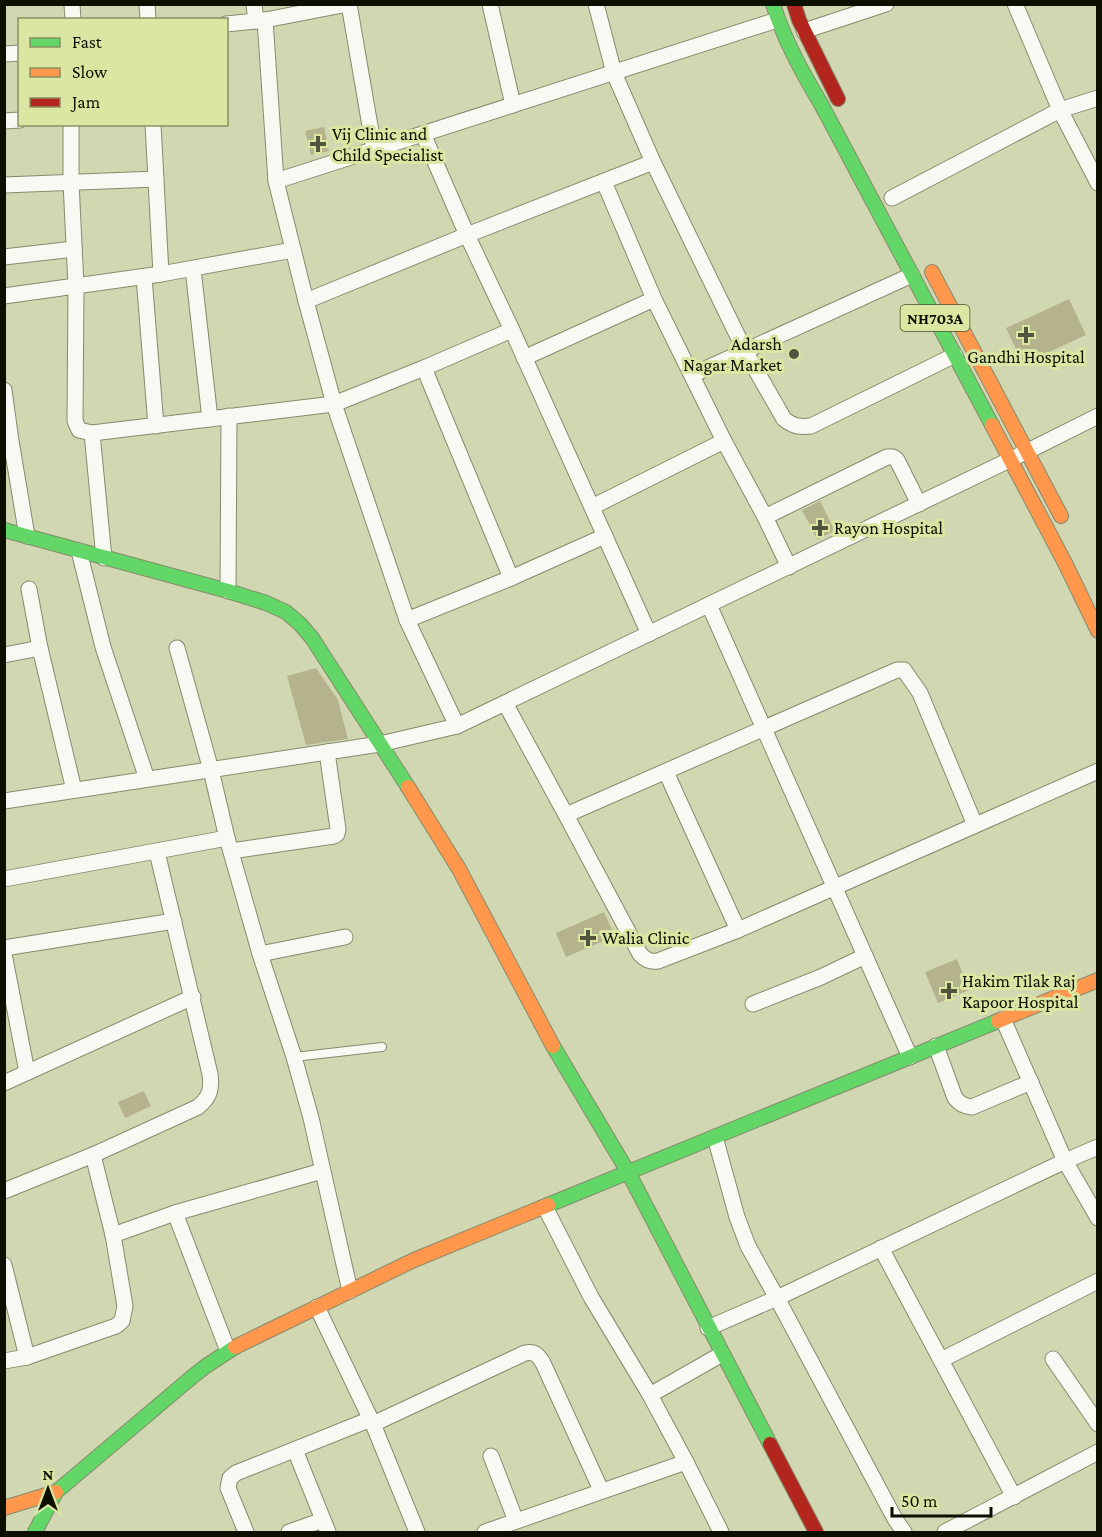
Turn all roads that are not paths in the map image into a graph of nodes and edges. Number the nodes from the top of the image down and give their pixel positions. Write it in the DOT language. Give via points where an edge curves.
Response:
graph roads {
  1 [pos="254,4"];
  2 [pos="348,4"];
  3 [pos="490,4"];
  4 [pos="596,4"];
  5 [pos="794,4"];
  6 [pos="886,4"];
  7 [pos="1015,4"];
  8 [pos="775,12"];
  9 [pos="261,21"];
  10 [pos="228,24"];
  11 [pos="804,31"];
  12 [pos="614,73"];
  13 [pos="1098,98"];
  14 [pos="513,105"];
  15 [pos="1060,110"];
  16 [pos="846,114"];
  17 [pos="71,126"];
  18 [pos="153,126"];
  19 [pos="423,134"];
  20 [pos="374,149"];
  21 [pos="653,162"];
  22 [pos="156,179"];
  23 [pos="276,181"];
  24 [pos="71,182"];
  25 [pos="604,182"];
  26 [pos="1098,183"];
  27 [pos="4,185"];
  28 [pos="892,198"];
  29 [pos="467,235"];
  30 [pos="74,249"];
  31 [pos="293,250"];
  32 [pos="4,257"];
  33 [pos="925,260"];
  34 [pos="193,269"];
  35 [pos="161,274"];
  36 [pos="912,275"];
  37 [pos="144,277"];
  38 [pos="75,286"];
  39 [pos="4,296"];
  40 [pos="654,299"];
  41 [pos="306,301"];
  42 [pos="512,330"];
  43 [pos="745,351"];
  44 [pos="955,355"];
  45 [pos="524,357"];
  46 [pos="424,368"];
  47 [pos="692,375"];
  48 [pos="4,390"];
  49 [pos="334,404"];
  50 [pos="229,416"];
  51 [pos="1098,416"];
  52 [pos="210,419"];
  53 [pos="156,426"];
  54 [pos="92,433"];
  55 [pos="724,441"];
  56 [pos="1028,451"];
  57 [pos="1010,459"];
  58 [pos="919,504"];
  59 [pos="592,507"];
  60 [pos="765,517"];
  61 [pos="4,530"];
  62 [pos="1069,531"];
  63 [pos="27,536"];
  64 [pos="605,536"];
  65 [pos="79,551"];
  66 [pos="104,558"];
  67 [pos="789,567"];
  68 [pos="511,578"];
  69 [pos="29,589"];
  70 [pos="228,591"];
  71 [pos="709,605"];
  72 [pos="407,620"];
  73 [pos="1098,631"];
  74 [pos="649,634"];
  75 [pos="40,648"];
  76 [pos="177,648"];
  77 [pos="4,655"];
  78 [pos="505,703"];
  79 [pos="457,726"];
  80 [pos="763,728"];
  81 [pos="380,744"];
  82 [pos="327,752"];
  83 [pos="211,770"];
  84 [pos="1098,771"];
  85 [pos="666,772"];
  86 [pos="147,779"];
  87 [pos="74,790"];
  88 [pos="4,801"];
  89 [pos="566,815"];
  90 [pos="975,825"];
  91 [pos="229,845"];
  92 [pos="157,852"];
  93 [pos="4,879"];
  94 [pos="834,887"];
  95 [pos="174,921"];
  96 [pos="738,930"];
  97 [pos="345,937"];
  98 [pos="4,948"];
  99 [pos="4,954"];
  100 [pos="260,954"];
  101 [pos="865,956"];
  102 [pos="1098,980"];
  103 [pos="193,997"];
  104 [pos="753,1004"];
  105 [pos="1003,1019"];
  106 [pos="936,1046"];
  107 [pos="382,1047"];
  108 [pos="294,1057"];
  109 [pos="910,1057"];
  110 [pos="27,1072"];
  111 [pos="1031,1082"];
  112 [pos="4,1083"];
  113 [pos="715,1137"];
  114 [pos="1098,1147"];
  115 [pos="93,1155"];
  116 [pos="1065,1161"];
  117 [pos="322,1171"];
  118 [pos="628,1172"];
  119 [pos="4,1191"];
  120 [pos="545,1207"];
  121 [pos="175,1213"];
  122 [pos="1098,1218"];
  123 [pos="113,1235"];
  124 [pos="881,1248"];
  125 [pos="4,1265"];
  126 [pos="1098,1281"];
  127 [pos="350,1291"];
  128 [pos="777,1298"];
  129 [pos="317,1308"];
  130 [pos="708,1328"];
  131 [pos="228,1351"];
  132 [pos="722,1354"];
  133 [pos="27,1357"];
  134 [pos="1053,1359"];
  135 [pos="941,1360"];
  136 [pos="4,1361"];
  137 [pos="650,1395"];
  138 [pos="372,1421"];
  139 [pos="1098,1424"];
  140 [pos="295,1450"];
  141 [pos="1098,1452"];
  142 [pos="491,1456"];
  143 [pos="686,1462"];
  144 [pos="602,1490"];
  145 [pos="56,1492"];
  146 [pos="1014,1497"];
  147 [pos="4,1508"];
  148 [pos="516,1521"];
  149 [pos="325,1527"];
  150 [pos="35,1533"];
  151 [pos="246,1533"];
  152 [pos="289,1533"];
  153 [pos="417,1533"];
  154 [pos="485,1533"];
  155 [pos="721,1533"];
  156 [pos="816,1533"];
  157 [pos="904,1533"];
  158 [pos="945,1533"];
  1 -- 9 [label="street"];
  2 -- 9 [label="street"];
  2 -- 20 [label="street"];
  3 -- 14 [label="street"];
  4 -- 12 [label="street"];
  5 -- 11 [label="main road"];
  6 -- 11 [label="street"];
  7 -- 15 [label="street"];
  8 -- 12 [label="street"];
  8 -- 36 [label="main road, NH703A" via="789,47"];
  9 -- 10 [label="street"];
  9 -- 23 [label="street"];
  11 -- 16 [label="main road"];
  12 -- 14 [label="street"];
  12 -- 21 [label="street"];
  13 -- 15 [label="street"];
  14 -- 19 [label="street"];
  15 -- 26 [label="street"];
  15 -- 28 [label="street"];
  17 -- 24 [label="street"];
  18 -- 22 [label="street"];
  19 -- 20 [label="street"];
  19 -- 29 [label="street"];
  20 -- 23 [label="street"];
  21 -- 25 [label="street"];
  21 -- 43 [label="street"];
  22 -- 24 [label="street"];
  22 -- 35 [label="street"];
  23 -- 31 [label="street"];
  24 -- 27 [label="street"];
  24 -- 30 [label="street"];
  25 -- 29 [label="street"];
  25 -- 40 [label="street"];
  29 -- 41 [label="street"];
  29 -- 42 [label="street"];
  30 -- 32 [label="street"];
  30 -- 38 [label="street"];
  31 -- 34 [label="street"];
  31 -- 41 [label="street"];
  33 -- 56 [label="main road, NH703A"];
  34 -- 35 [label="street"];
  34 -- 52 [label="street"];
  35 -- 37 [label="street"];
  36 -- 43 [label="street"];
  36 -- 44 [label="main road, NH703A"];
  37 -- 38 [label="street"];
  37 -- 53 [label="street"];
  38 -- 39 [label="street"];
  38 -- 54 [label="street" via="75,421 79,430"];
  40 -- 45 [label="street"];
  40 -- 47 [label="street"];
  41 -- 49 [label="street"];
  42 -- 45 [label="street"];
  42 -- 46 [label="street"];
  43 -- 44 [label="street" via="784,419 800,427 811,426"];
  43 -- 47 [label="street"];
  44 -- 57 [label="main road, NH703A"];
  45 -- 59 [label="street"];
  46 -- 49 [label="street"];
  46 -- 68 [label="street"];
  47 -- 55 [label="street"];
  48 -- 63 [label="street"];
  49 -- 50 [label="street"];
  49 -- 72 [label="street"];
  50 -- 52 [label="street"];
  50 -- 70 [label="street"];
  51 -- 56 [label="street"];
  52 -- 53 [label="street"];
  53 -- 54 [label="street"];
  54 -- 66 [label="street"];
  55 -- 59 [label="street"];
  55 -- 60 [label="street"];
  56 -- 57 [label="street"];
  56 -- 62 [label="main road, NH703A"];
  57 -- 58 [label="street"];
  57 -- 73 [label="main road, NH703A"];
  58 -- 60 [label="street" via="897,460 887,457"];
  58 -- 67 [label="street"];
  59 -- 64 [label="street"];
  60 -- 67 [label="street"];
  61 -- 63 [label="main road"];
  63 -- 65 [label="main road"];
  64 -- 68 [label="street"];
  64 -- 74 [label="street"];
  65 -- 66 [label="main road"];
  65 -- 86 [label="street" via="103,647"];
  66 -- 70 [label="main road"];
  67 -- 71 [label="street"];
  68 -- 72 [label="street"];
  69 -- 75 [label="street"];
  70 -- 81 [label="main road" via="286,612 300,624"];
  71 -- 74 [label="street"];
  71 -- 80 [label="street"];
  72 -- 79 [label="street"];
  74 -- 78 [label="street"];
  75 -- 77 [label="street"];
  75 -- 87 [label="street"];
  76 -- 83 [label="street"];
  78 -- 79 [label="street"];
  78 -- 89 [label="street"];
  79 -- 81 [label="street"];
  80 -- 85 [label="street"];
  80 -- 90 [label="street" via="890,672 904,670 920,693"];
  80 -- 94 [label="street"];
  81 -- 82 [label="street"];
  81 -- 118 [label="main road" via="459,869 564,1066"];
  82 -- 83 [label="street"];
  82 -- 91 [label="street" via="337,834"];
  83 -- 86 [label="street"];
  83 -- 91 [label="street"];
  84 -- 90 [label="street"];
  85 -- 89 [label="street"];
  85 -- 96 [label="street"];
  86 -- 87 [label="street"];
  87 -- 88 [label="street"];
  89 -- 96 [label="street" via="645,959 658,961"];
  90 -- 94 [label="street"];
  91 -- 92 [label="street"];
  91 -- 100 [label="street"];
  92 -- 93 [label="street"];
  92 -- 95 [label="street"];
  94 -- 96 [label="street"];
  94 -- 101 [label="street"];
  95 -- 98 [label="street"];
  95 -- 103 [label="street"];
  97 -- 100 [label="street"];
  99 -- 110 [label="street"];
  100 -- 108 [label="street"];
  101 -- 104 [label="street"];
  101 -- 109 [label="street"];
  102 -- 105 [label="main road"];
  103 -- 110 [label="street"];
  103 -- 115 [label="street" via="212,1087 206,1100"];
  105 -- 106 [label="main road"];
  105 -- 111 [label="street"];
  106 -- 109 [label="main road"];
  106 -- 111 [label="street" via="960,1104 972,1107"];
  107 -- 108 [label="lane"];
  108 -- 117 [label="street"];
  109 -- 113 [label="main road"];
  110 -- 112 [label="street"];
  111 -- 116 [label="street"];
  113 -- 118 [label="main road"];
  113 -- 128 [label="street" via="748,1246"];
  114 -- 116 [label="street"];
  115 -- 119 [label="street"];
  115 -- 123 [label="street"];
  116 -- 122 [label="street"];
  116 -- 124 [label="street"];
  117 -- 121 [label="street"];
  117 -- 127 [label="street"];
  118 -- 120 [label="main road"];
  118 -- 130 [label="main road"];
  120 -- 127 [label="main road" via="414,1260"];
  120 -- 137 [label="street" via="591,1297"];
  121 -- 123 [label="street"];
  121 -- 131 [label="street"];
  123 -- 133 [label="street" via="125,1305 122,1320 116,1326"];
  124 -- 128 [label="street"];
  124 -- 135 [label="street"];
  125 -- 133 [label="street"];
  126 -- 135 [label="street"];
  127 -- 129 [label="main road"];
  128 -- 130 [label="street"];
  128 -- 157 [label="street"];
  129 -- 131 [label="main road"];
  129 -- 138 [label="street"];
  130 -- 132 [label="main road"];
  131 -- 145 [label="main road"];
  132 -- 137 [label="street"];
  132 -- 156 [label="main road"];
  133 -- 136 [label="street"];
  134 -- 139 [label="street"];
  135 -- 146 [label="street"];
  137 -- 143 [label="street"];
  138 -- 140 [label="street"];
  138 -- 144 [label="street" via="533,1352 543,1363"];
  138 -- 153 [label="street"];
  140 -- 149 [label="street"];
  140 -- 151 [label="street" via="230,1478 228,1488"];
  141 -- 146 [label="street"];
  142 -- 148 [label="street"];
  143 -- 144 [label="street"];
  143 -- 155 [label="street"];
  144 -- 148 [label="street"];
  145 -- 147 [label="main road"];
  145 -- 150 [label="main road"];
  146 -- 158 [label="street"];
  148 -- 154 [label="street"];
  149 -- 152 [label="street"];
}
